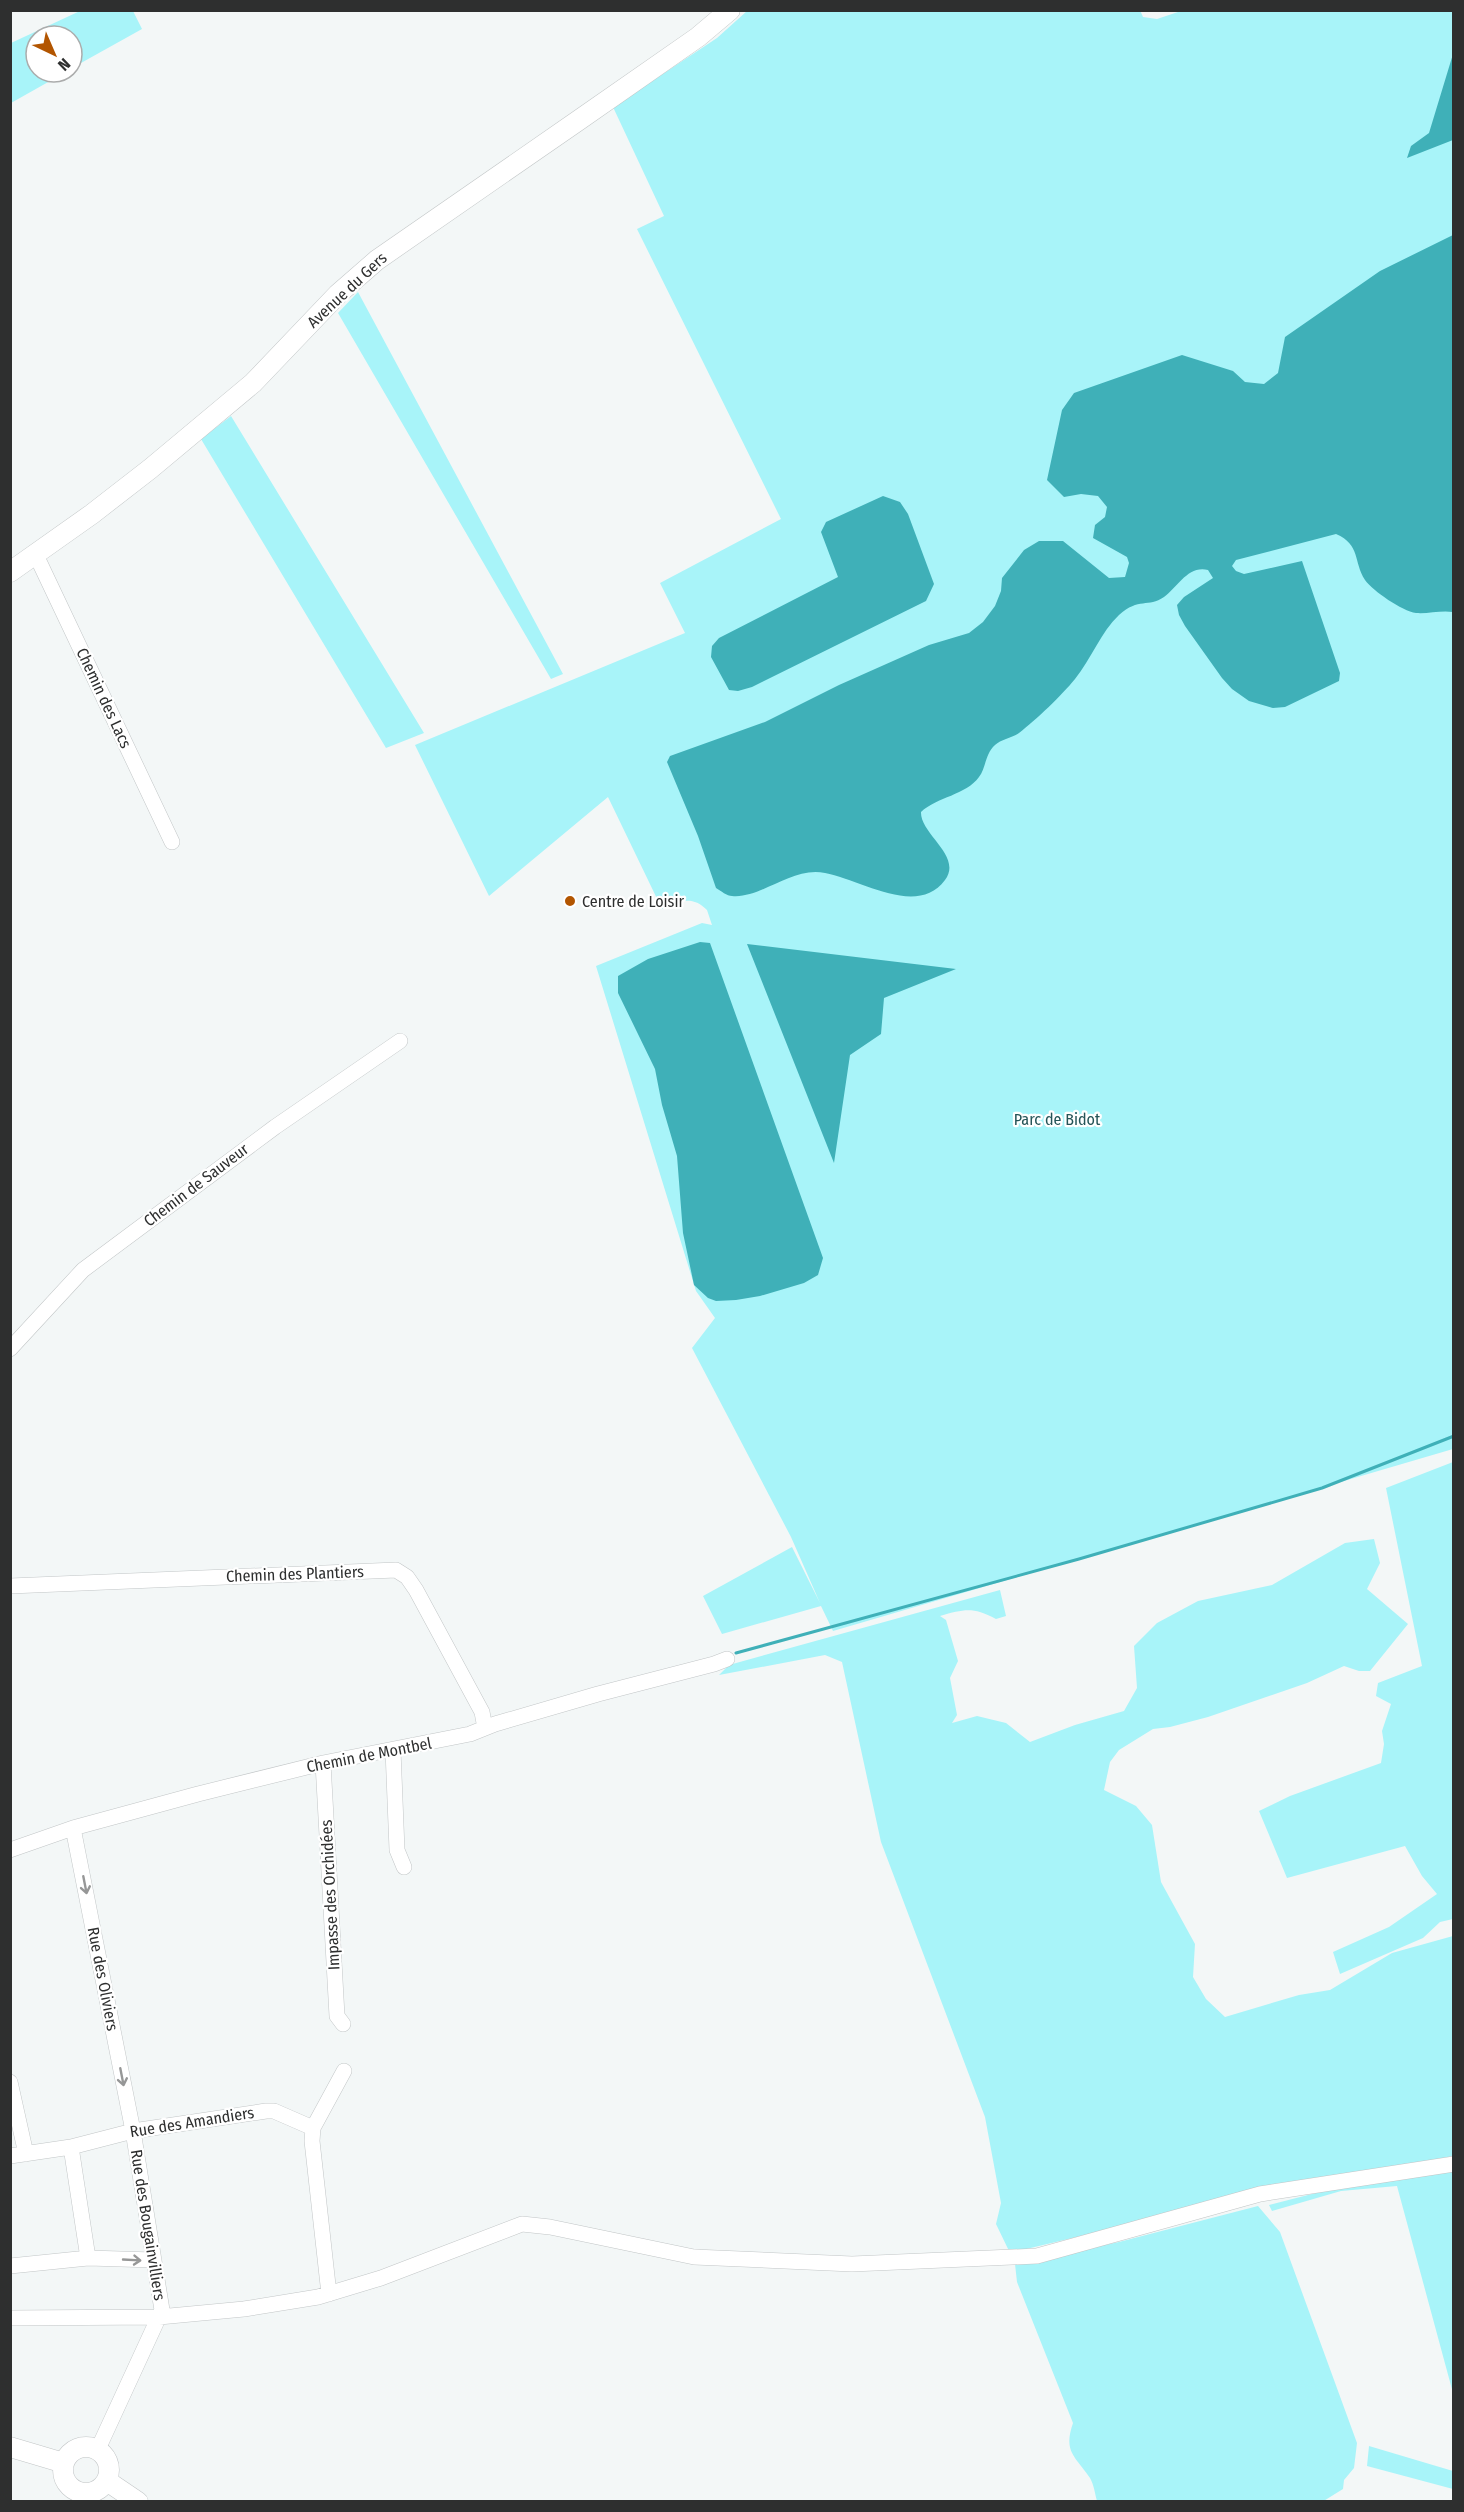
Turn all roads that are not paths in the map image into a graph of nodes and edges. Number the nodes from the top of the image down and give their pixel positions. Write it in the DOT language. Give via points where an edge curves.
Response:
graph roads {
  1 [pos="730,10"];
  2 [pos="36,555"];
  3 [pos="10,572"];
  4 [pos="172,842"];
  5 [pos="400,1041"];
  6 [pos="10,1349"];
  7 [pos="10,1586"];
  8 [pos="727,1659"];
  9 [pos="485,1728"];
  10 [pos="393,1750"];
  11 [pos="323,1763"];
  12 [pos="73,1828"];
  13 [pos="10,1850"];
  14 [pos="404,1868"];
  15 [pos="343,2024"];
  16 [pos="344,2071"];
  17 [pos="10,2082"];
  18 [pos="313,2128"];
  19 [pos="133,2131"];
  20 [pos="71,2147"];
  21 [pos="18,2155"];
  22 [pos="1454,2164"];
  23 [pos="88,2258"];
  24 [pos="154,2260"];
  25 [pos="10,2266"];
  26 [pos="329,2294"];
  27 [pos="159,2317"];
  28 [pos="10,2318"];
  29 [pos="10,2447"];
  30 [pos="98,2450"];
  31 [pos="64,2463"];
  32 [pos="107,2481"];
  33 [pos="138,2502"];
  1 -- 2 [label="main road, Avenue du Gers" via="698,37 377,260 338,294 253,383 150,469"];
  2 -- 3 [label="main road, Avenue du Gers"];
  2 -- 4 [label="street, Chemin des Lacs"];
  5 -- 6 [label="street, Chemin de Sauveur" via="275,1126 83,1270"];
  7 -- 9 [label="street, Chemin des Plantiers" via="396,1570 416,1590 482,1712"];
  8 -- 9 [label="street, Chemin de Montbel"];
  9 -- 10 [label="street, Chemin de Montbel"];
  10 -- 11 [label="street, Chemin de Montbel"];
  10 -- 14 [label="street" via="397,1850"];
  11 -- 12 [label="street, Chemin de Montbel"];
  11 -- 15 [label="street, Impasse des Orchidées" via="337,2016"];
  12 -- 13 [label="street, Chemin de Montbel"];
  12 -- 19 [label="street, Rue des Oliviers, one-way"];
  16 -- 18 [label="street"];
  17 -- 21 [label="street"];
  18 -- 19 [label="street, Rue des Amandiers" via="266,2111"];
  18 -- 26 [label="street"];
  19 -- 20 [label="street, Rue des Amandiers"];
  19 -- 24 [label="street, Rue des Bougainvilliers"];
  20 -- 21 [label="street, Rue des Amandiers"];
  20 -- 23 [label="street"];
  22 -- 26 [label="street" via="1260,2194 1037,2256 852,2264 694,2257 522,2224"];
  23 -- 24 [label="street, one-way"];
  23 -- 25 [label="street"];
  24 -- 27 [label="street, Rue des Bougainvilliers" via="162,2310"];
  26 -- 27 [label="street" via="244,2309"];
  27 -- 28 [label="street"];
  27 -- 30 [label="street, Rue des Bougainvilliers"];
  29 -- 31 [label="main road"];
  30 -- 31 [label="main road" via="78,2448"];
  30 -- 32 [label="main road" via="109,2463"];
  31 -- 32 [label="main road" via="64,2478 74,2490 88,2494"];
  32 -- 33 [label="main road"];
}
